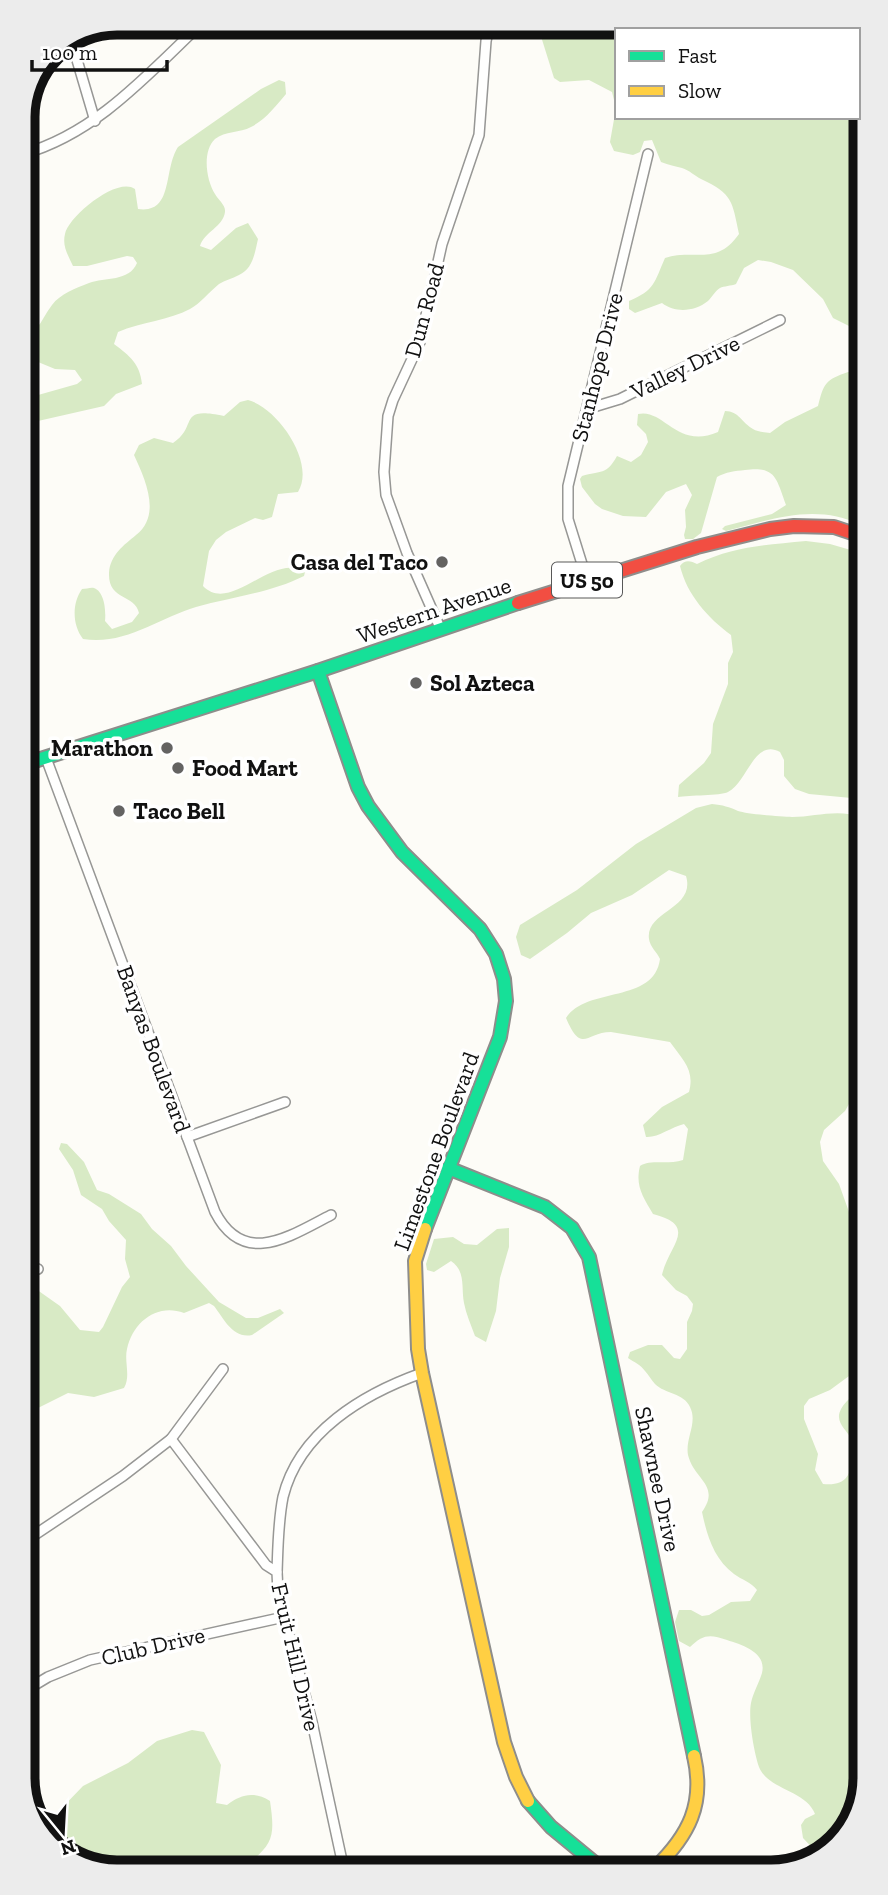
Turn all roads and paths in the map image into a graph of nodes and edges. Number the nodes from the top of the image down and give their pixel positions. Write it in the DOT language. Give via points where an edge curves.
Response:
graph roads {
  1 [pos="189,35"];
  2 [pos="487,35"];
  3 [pos="75,47"];
  4 [pos="95,121"];
  5 [pos="35,150"];
  6 [pos="648,154"];
  7 [pos="780,320"];
  8 [pos="587,409"];
  9 [pos="853,533"];
  10 [pos="587,580"];
  11 [pos="441,630"];
  12 [pos="318,671"];
  13 [pos="46,758"];
  14 [pos="35,761"];
  15 [pos="285,1102"];
  16 [pos="187,1138"];
  17 [pos="448,1168"];
  18 [pos="331,1215"];
  19 [pos="35,1268"];
  20 [pos="38,1269"];
  21 [pos="223,1369"];
  22 [pos="422,1373"];
  23 [pos="171,1439"];
  24 [pos="35,1534"];
  25 [pos="277,1572"];
  26 [pos="284,1617"];
  27 [pos="35,1684"];
  28 [pos="342,1860"];
  29 [pos="592,1860"];
  30 [pos="664,1860"];
  1 -- 4 [label="street"];
  2 -- 11 [label="street, Dun Road" via="479,135 442,244 420,342 393,400 387,428 386,495"];
  3 -- 4 [label="street"];
  4 -- 5 [label="street"];
  6 -- 8 [label="street, Stanhope Drive"];
  7 -- 8 [label="street, Valley Drive" via="620,399"];
  8 -- 10 [label="street, Stanhope Drive" via="567,503"];
  9 -- 10 [label="street, Western Avenue / US 50" via="815,525 770,529"];
  10 -- 11 [label="street, Western Avenue / US 50"];
  11 -- 12 [label="street, Western Avenue / US 50"];
  12 -- 13 [label="street, Western Avenue / US 50"];
  12 -- 17 [label="street, Limestone Boulevard" via="368,806 402,852 480,929 496,954 504,979 506,1001 500,1037"];
  13 -- 14 [label="street, Western Avenue / US 50"];
  13 -- 16 [label="street, Banyas Boulevard"];
  15 -- 16 [label="street"];
  16 -- 18 [label="street, Banyas Boulevard" via="215,1212 222,1226 237,1238 255,1244 280,1240"];
  17 -- 22 [label="street, Limestone Boulevard" via="415,1261"];
  17 -- 30 [label="street, Shawnee Drive" via="545,1207 572,1228 589,1257 696,1763 697,1800 688,1832"];
  19 -- 20 [label="street"];
  21 -- 23 [label="street"];
  22 -- 25 [label="street" via="370,1396 312,1441 284,1495"];
  22 -- 29 [label="street, Limestone Boulevard" via="500,1728 514,1773 527,1799 550,1826"];
  23 -- 24 [label="street"];
  23 -- 25 [label="street, Fruit Hill Drive" via="266,1565"];
  25 -- 26 [label="street, Fruit Hill Drive"];
  26 -- 27 [label="street, Club Drive" via="90,1660"];
  26 -- 28 [label="street, Fruit Hill Drive"];
}
